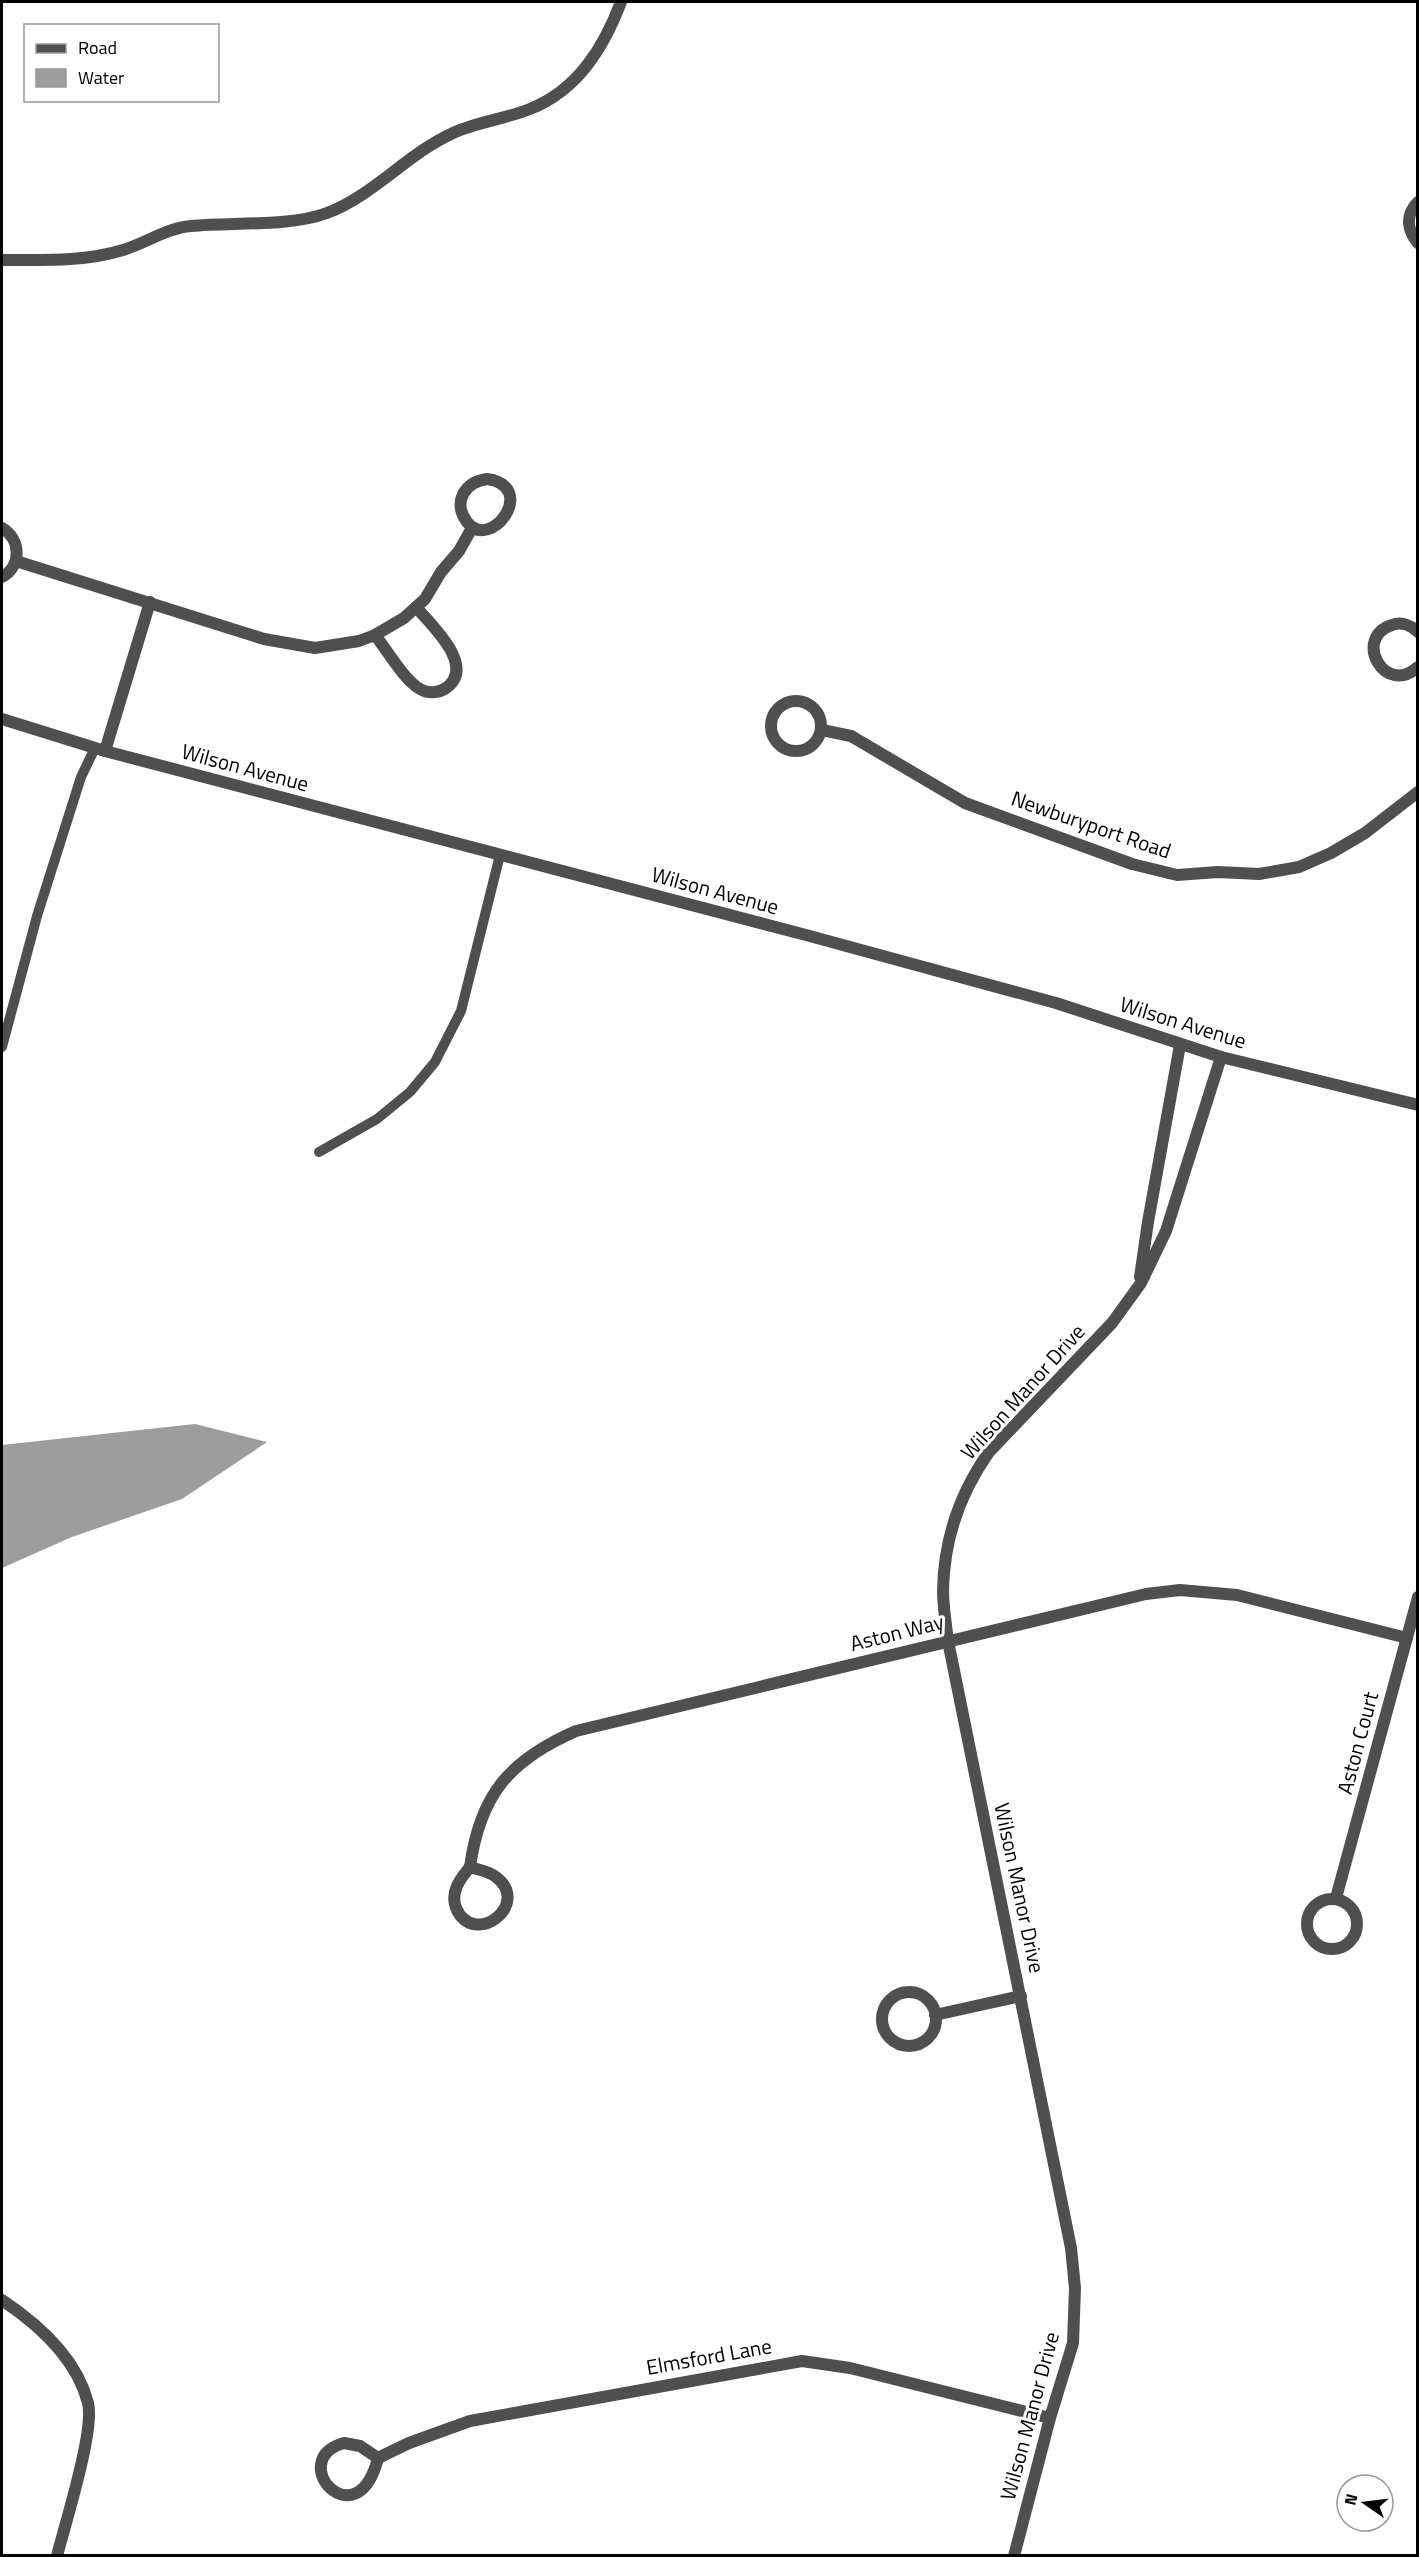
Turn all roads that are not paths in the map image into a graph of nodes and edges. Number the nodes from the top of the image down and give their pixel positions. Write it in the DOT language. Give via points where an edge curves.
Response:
graph roads {
  1 [pos="621,2"];
  2 [pos="1418,202"];
  3 [pos="1418,243"];
  4 [pos="2,260"];
  5 [pos="2,528"];
  6 [pos="472,528"];
  7 [pos="16,561"];
  8 [pos="2,577"];
  9 [pos="150,602"];
  10 [pos="417,607"];
  11 [pos="1418,632"];
  12 [pos="375,635"];
  13 [pos="1417,670"];
  14 [pos="2,719"];
  15 [pos="822,730"];
  16 [pos="100,749"];
  17 [pos="1418,792"];
  18 [pos="500,855"];
  19 [pos="1180,1045"];
  20 [pos="2,1047"];
  21 [pos="1221,1057"];
  22 [pos="1418,1105"];
  23 [pos="319,1152"];
  24 [pos="1139,1286"];
  25 [pos="1418,1597"];
  26 [pos="1407,1638"];
  27 [pos="948,1641"];
  28 [pos="470,1867"];
  29 [pos="1336,1898"];
  30 [pos="1021,1996"];
  31 [pos="935,2015"];
  32 [pos="2,2300"];
  33 [pos="1050,2418"];
  34 [pos="378,2458"];
  35 [pos="57,2556"];
  36 [pos="1014,2556"];
  1 -- 4 [label="street" via="605,41 590,64 552,98 530,109 453,133 376,187 325,214 189,226 122,250 79,258"];
  2 -- 3 [label="street" via="1408,224"];
  5 -- 7 [label="street" via="16,543"];
  6 -- 6 [label="street" via="495,526 506,516 511,500 496,480 479,480 465,488 460,505"];
  6 -- 10 [label="street"];
  7 -- 8 [label="street"];
  7 -- 9 [label="street"];
  9 -- 12 [label="street" via="301,647 330,646"];
  9 -- 16 [label="street"];
  10 -- 12 [label="street"];
  10 -- 12 [label="street" via="456,658 456,676 449,686 434,692 418,688"];
  11 -- 13 [label="street" via="1406,624 1389,625 1377,636 1373,651 1385,671 1400,675"];
  14 -- 16 [label="street, Wilson Avenue"];
  15 -- 15 [label="street" via="813,707 798,700 782,705 771,719 772,736 791,751 814,745"];
  15 -- 17 [label="street, Newburyport Road" via="851,736 965,802 1132,864 1177,874 1259,874 1299,867 1365,833"];
  16 -- 18 [label="street, Wilson Avenue"];
  16 -- 20 [label="lane" via="81,777 37,916"];
  18 -- 19 [label="street, Wilson Avenue" via="1056,1003"];
  18 -- 23 [label="lane" via="461,1011 435,1062 410,1092 377,1119"];
  19 -- 21 [label="street, Wilson Avenue"];
  19 -- 24 [label="street, Wilson Manor Drive"];
  21 -- 22 [label="street, Wilson Avenue"];
  21 -- 24 [label="street, Wilson Manor Drive" via="1166,1231"];
  24 -- 27 [label="street, Wilson Manor Drive" via="1112,1323 989,1452 974,1474 954,1517 950,1540 943,1590"];
  25 -- 26 [label="street, Aston Court"];
  26 -- 27 [label="street, Aston Way" via="1237,1595 1180,1590 1146,1594"];
  26 -- 29 [label="street, Aston Court"];
  27 -- 28 [label="street, Aston Way" via="576,1731 549,1743 522,1761 485,1809 474,1836"];
  27 -- 30 [label="street, Wilson Manor Drive"];
  28 -- 28 [label="street, Aston Way" via="455,1890 455,1906 471,1923 487,1924 505,1907 506,1890 496,1876"];
  29 -- 29 [label="street" via="1314,1906 1307,1921 1311,1938 1323,1948 1348,1944 1357,1930 1356,1913"];
  30 -- 31 [label="street"];
  30 -- 33 [label="street, Wilson Manor Drive" via="1071,2248 1075,2288 1073,2343"];
  31 -- 31 [label="street" via="920,1995 903,1993 884,2009 883,2026 886,2035 900,2045 918,2044 932,2033"];
  32 -- 35 [label="street" via="64,2355 76,2371 89,2405 88,2430"];
  33 -- 34 [label="street, Elmsford Lane" via="850,2368 802,2361 470,2421"];
  33 -- 36 [label="street, Wilson Manor Drive"];
  34 -- 34 [label="street" via="352,2444 336,2445 321,2464 323,2481 336,2493 353,2495 368,2484"];
}
